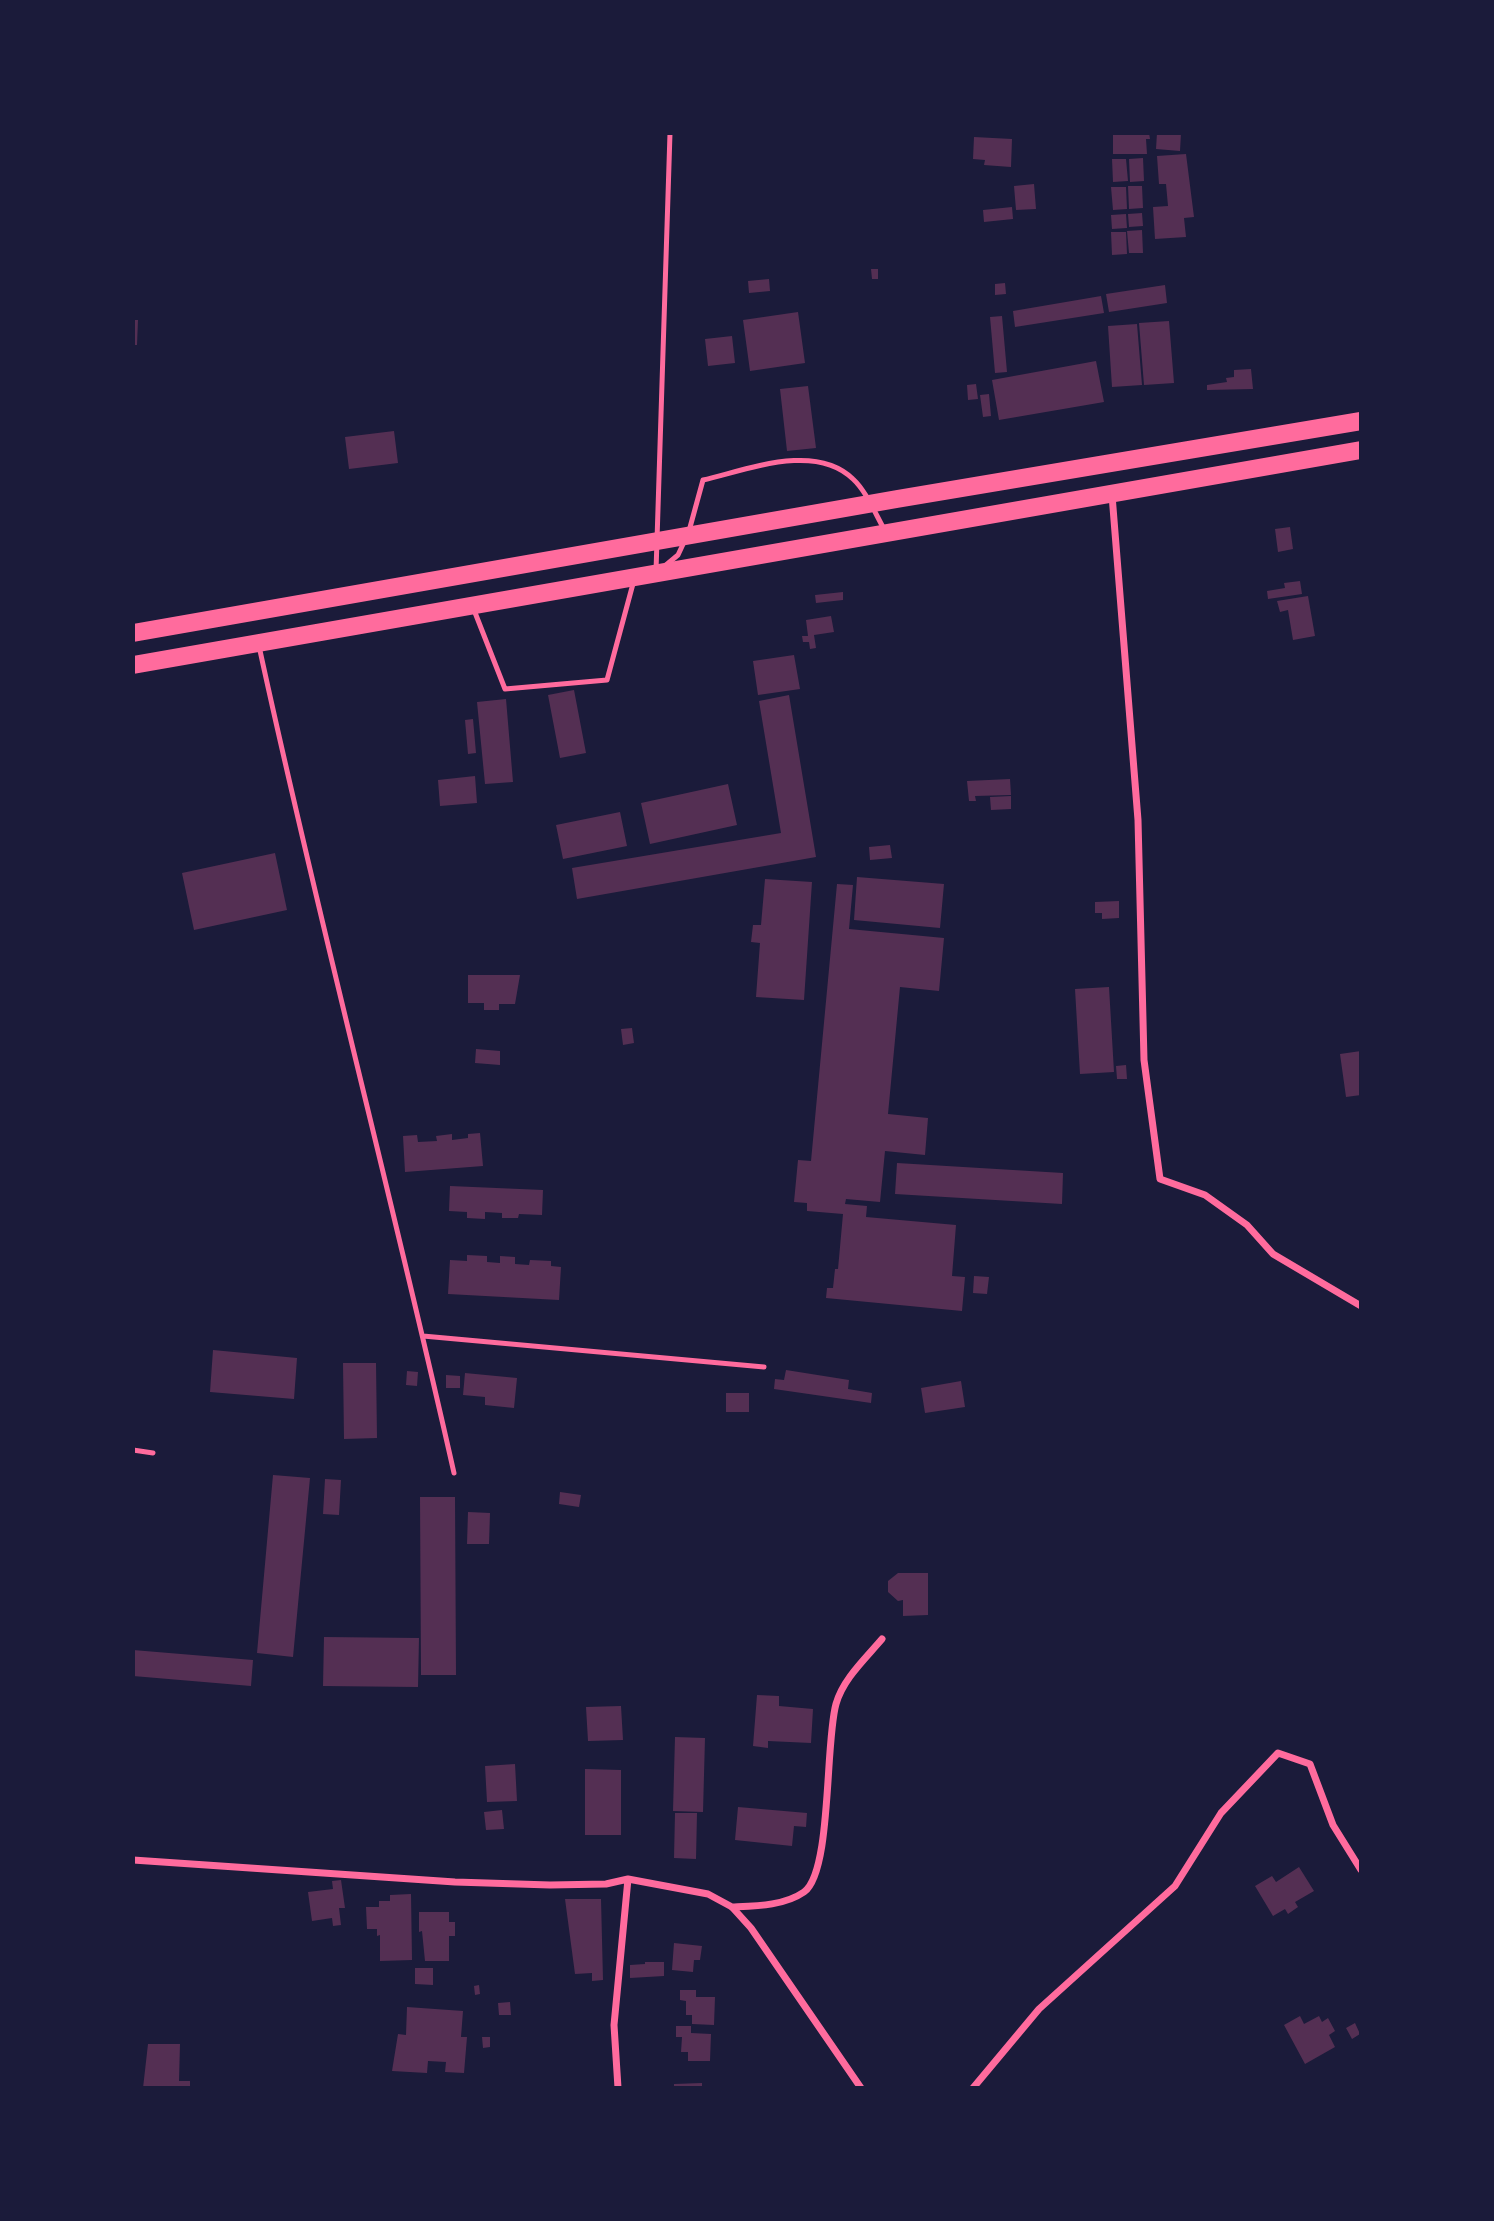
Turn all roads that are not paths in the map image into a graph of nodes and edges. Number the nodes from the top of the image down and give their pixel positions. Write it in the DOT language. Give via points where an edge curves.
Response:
graph roads {
  1 [pos="670,133"];
  2 [pos="1361,421"];
  3 [pos="1361,450"];
  4 [pos="1112,493"];
  5 [pos="869,503"];
  6 [pos="886,532"];
  7 [pos="687,536"];
  8 [pos="657,541"];
  9 [pos="656,574"];
  10 [pos="635,577"];
  11 [pos="472,606"];
  12 [pos="133,633"];
  13 [pos="258,643"];
  14 [pos="133,665"];
  15 [pos="1361,1306"];
  16 [pos="423,1336"];
  17 [pos="764,1367"];
  18 [pos="133,1450"];
  19 [pos="153,1452"];
  20 [pos="454,1473"];
  21 [pos="882,1639"];
  22 [pos="133,1860"];
  23 [pos="1361,1870"];
  24 [pos="628,1879"];
  25 [pos="732,1907"];
  26 [pos="618,2088"];
  27 [pos="861,2088"];
  28 [pos="973,2088"];
  1 -- 8 [label="lane"];
  2 -- 5 [label="main road"];
  3 -- 4 [label="main road"];
  4 -- 6 [label="main road"];
  4 -- 15 [label="street" via="1138,820 1144,1059 1160,1179 1205,1195 1247,1225 1273,1254"];
  5 -- 6 [label="lane"];
  5 -- 7 [label="main road"];
  5 -- 7 [label="lane" via="838,466 804,461 775,464 702,480"];
  6 -- 9 [label="main road"];
  7 -- 8 [label="main road"];
  7 -- 9 [label="lane" via="678,555"];
  8 -- 9 [label="lane"];
  8 -- 12 [label="main road"];
  9 -- 10 [label="main road"];
  10 -- 11 [label="main road"];
  10 -- 11 [label="lane" via="607,680 505,689"];
  11 -- 13 [label="main road"];
  13 -- 14 [label="main road"];
  13 -- 16 [label="lane"];
  16 -- 17 [label="lane"];
  16 -- 20 [label="lane"];
  18 -- 19 [label="lane"];
  21 -- 25 [label="street" via="852,1673 837,1701 816,1876 805,1891 785,1899 764,1906"];
  22 -- 24 [label="street" via="455,1882 550,1885"];
  23 -- 28 [label="street" via="1333,1825 1310,1765 1278,1753 1221,1813 1175,1886 1039,2010"];
  24 -- 25 [label="street" via="708,1894"];
  24 -- 26 [label="street" via="614,2025"];
  25 -- 27 [label="street"];
}
